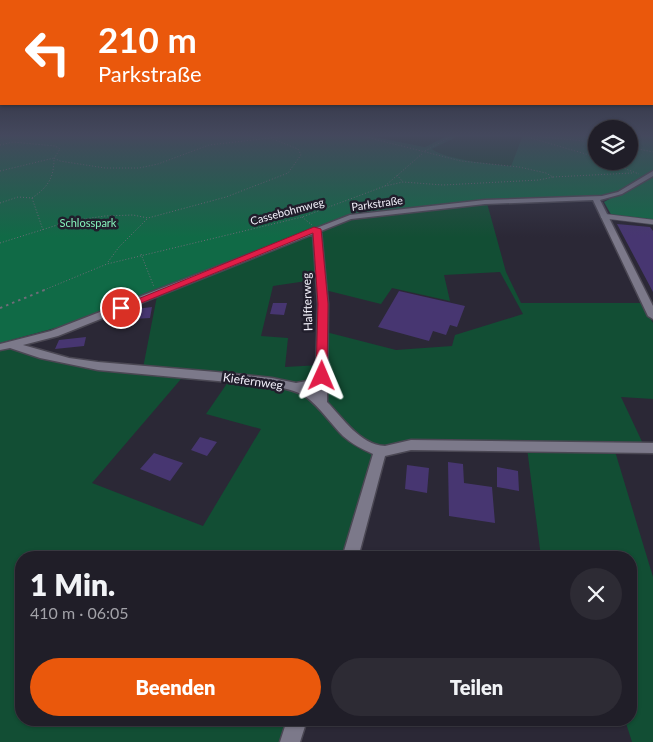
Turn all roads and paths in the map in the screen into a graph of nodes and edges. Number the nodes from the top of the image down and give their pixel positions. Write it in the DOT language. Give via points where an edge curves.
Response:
graph roads {
  1 [pos="54,169"];
  2 [pos="100,169"];
  3 [pos="136,169"];
  4 [pos="292,169"];
  5 [pos="404,169"];
  6 [pos="526,169"];
  7 [pos="627,170"];
  8 [pos="653,173"];
  9 [pos="397,175"];
  10 [pos="552,177"];
  11 [pos="403,182"];
  12 [pos="385,186"];
  13 [pos="32,198"];
  14 [pos="596,199"];
  15 [pos="0,203"];
  16 [pos="603,216"];
  17 [pos="302,217"];
  18 [pos="148,218"];
  19 [pos="653,222"];
  20 [pos="317,229"];
  21 [pos="43,230"];
  22 [pos="0,243"];
  23 [pos="141,254"];
  24 [pos="107,264"];
  25 [pos="157,294"];
  26 [pos="650,303"];
  27 [pos="0,308"];
  28 [pos="653,316"];
  29 [pos="12,345"];
  30 [pos="0,347"];
  31 [pos="322,376"];
  32 [pos="297,387"];
  33 [pos="321,403"];
  34 [pos="653,448"];
  35 [pos="380,451"];
  36 [pos="352,551"];
  37 [pos="295,726"];
  38 [pos="290,742"];
  1 -- 13 [label="path" via="54,176 46,188"];
  2 -- 3 [label="path"];
  4 -- 18 [label="path" via="288,174 226,197"];
  5 -- 9 [label="path"];
  6 -- 10 [label="path"];
  7 -- 10 [label="path, Cassebohmweg" via="632,172"];
  8 -- 14 [label="street, Parkstraße" via="612,196"];
  9 -- 11 [label="path"];
  9 -- 12 [label="path"];
  10 -- 11 [label="path, Cassebohmweg" via="443,185"];
  11 -- 12 [label="path, Cassebohmweg"];
  12 -- 17 [label="path, Cassebohmweg"];
  13 -- 15 [label="path" via="18,197"];
  13 -- 21 [label="path"];
  14 -- 16 [label="street"];
  14 -- 20 [label="street, Parkstraße" via="486,202 366,214"];
  16 -- 19 [label="lane"];
  16 -- 26 [label="street"];
  17 -- 20 [label="path"];
  17 -- 23 [label="path, Cassebohmweg"];
  18 -- 21 [label="path" via="105,216 70,221"];
  18 -- 24 [label="path" via="119,246"];
  20 -- 25 [label="street, Parkstraße"];
  20 -- 31 [label="street, Halfterweg" via="323,304"];
  21 -- 22 [label="path"];
  23 -- 24 [label="path, Cassebohmweg"];
  23 -- 25 [label="path"];
  24 -- 27 [label="path, Cassebohmweg"];
  25 -- 29 [label="street, Parkstraße" via="54,334"];
  26 -- 28 [label="street"];
  29 -- 30 [label="street, Parkstraße"];
  29 -- 32 [label="street, Kiefernweg" via="72,362 232,377"];
  31 -- 32 [label="street"];
  31 -- 33 [label="street, Halfterweg"];
  32 -- 33 [label="street, Kiefernweg"];
  33 -- 35 [label="street, Kiefernweg" via="348,435"];
  34 -- 35 [label="street" via="411,446"];
  35 -- 36 [label="street"];
  37 -- 38 [label="street"];
}
